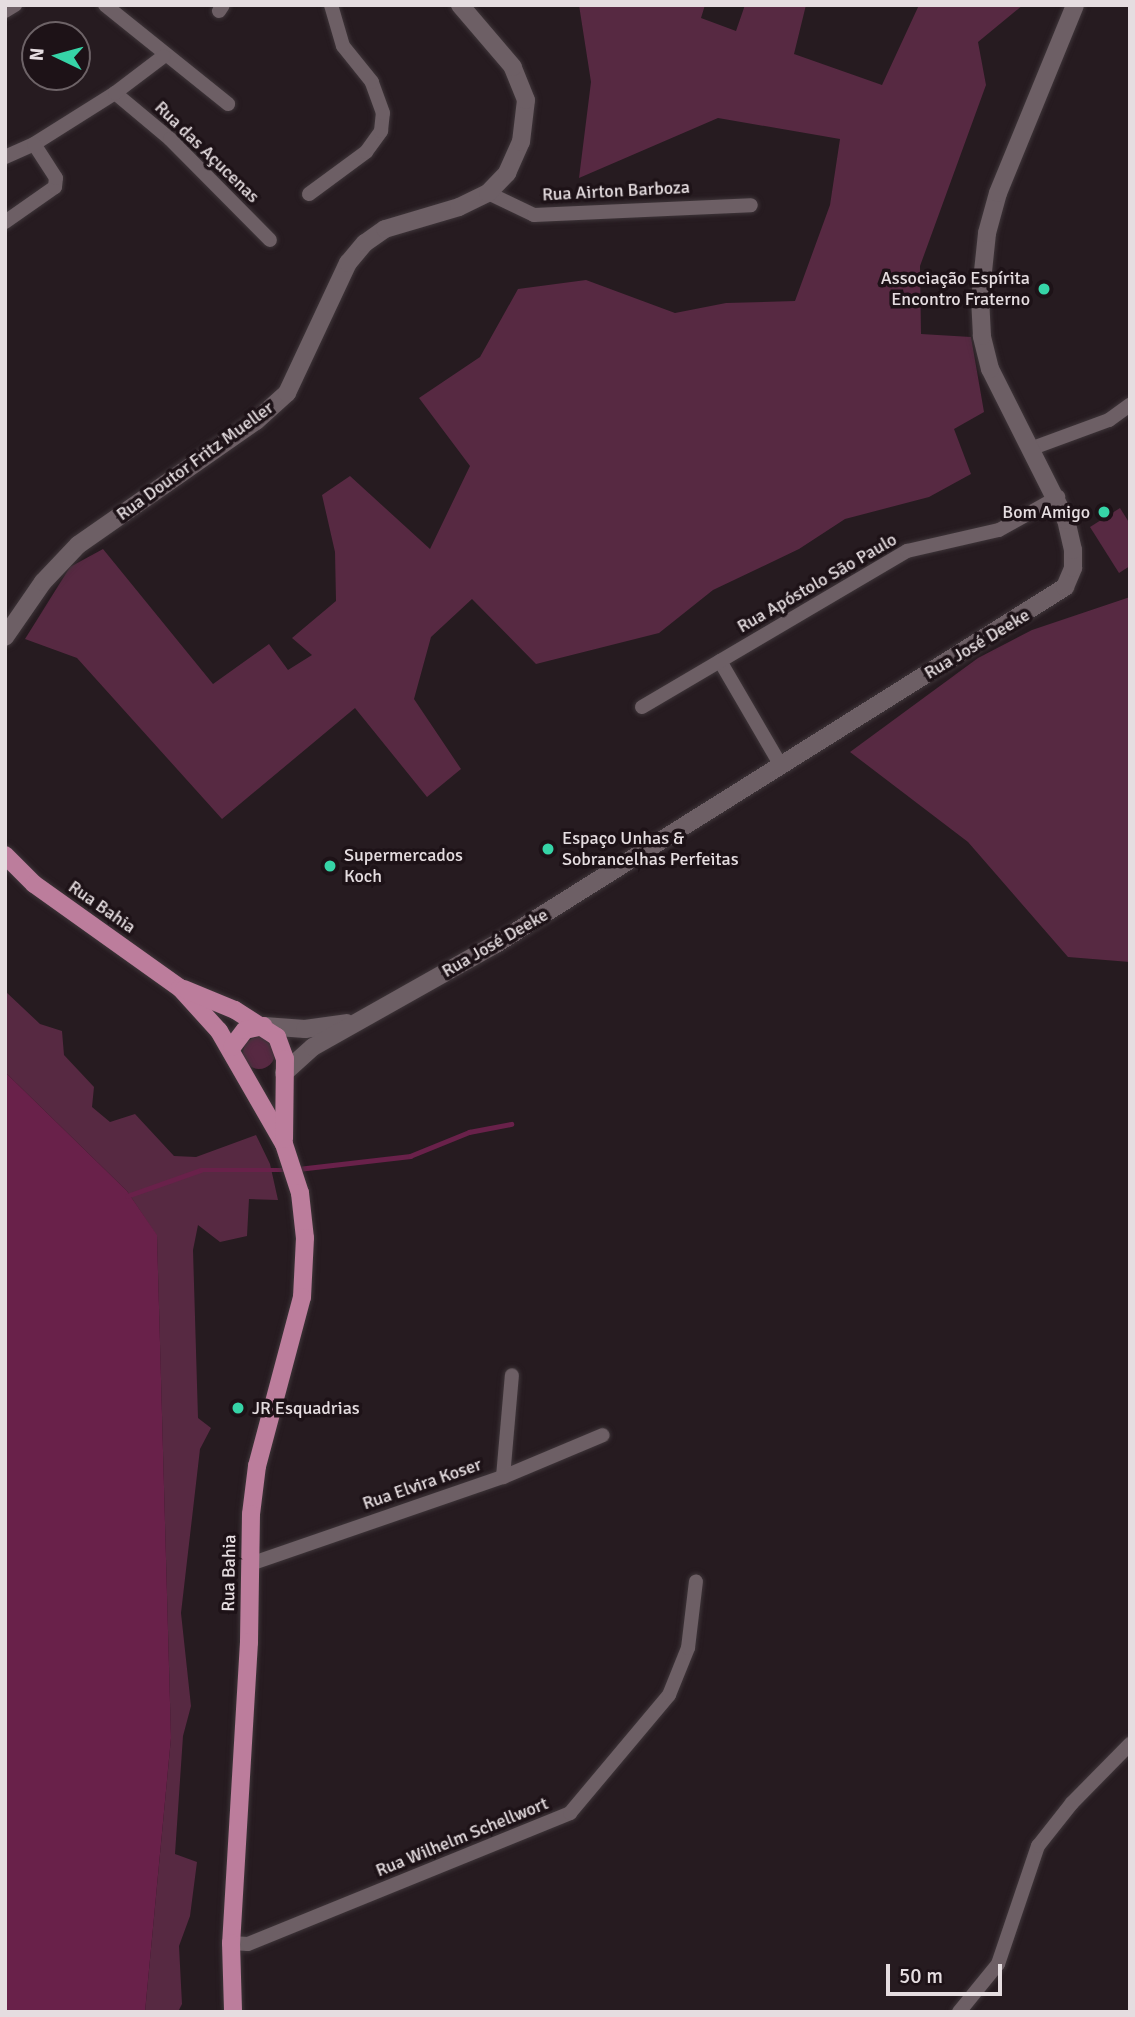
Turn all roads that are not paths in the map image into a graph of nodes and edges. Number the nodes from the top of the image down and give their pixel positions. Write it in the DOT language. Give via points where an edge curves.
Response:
graph roads {
  1 [pos="15,5"];
  2 [pos="105,5"];
  3 [pos="331,5"];
  4 [pos="460,5"];
  5 [pos="1076,5"];
  6 [pos="5,11"];
  7 [pos="164,56"];
  8 [pos="115,93"];
  9 [pos="228,104"];
  10 [pos="34,145"];
  11 [pos="5,157"];
  12 [pos="488,192"];
  13 [pos="309,194"];
  14 [pos="751,205"];
  15 [pos="5,222"];
  16 [pos="270,240"];
  17 [pos="1130,405"];
  18 [pos="1030,449"];
  19 [pos="1058,497"];
  20 [pos="5,637"];
  21 [pos="720,661"];
  22 [pos="642,706"];
  23 [pos="781,766"];
  24 [pos="5,855"];
  25 [pos="180,988"];
  26 [pos="357,1021"];
  27 [pos="264,1026"];
  28 [pos="232,1047"];
  29 [pos="284,1073"];
  30 [pos="253,1083"];
  31 [pos="284,1144"];
  32 [pos="512,1375"];
  33 [pos="603,1435"];
  34 [pos="503,1477"];
  35 [pos="250,1564"];
  36 [pos="696,1581"];
  37 [pos="1130,1744"];
  38 [pos="231,1942"];
  39 [pos="233,2012"];
  40 [pos="959,2012"];
  1 -- 6 [label="street"];
  2 -- 7 [label="street"];
  3 -- 13 [label="street" via="343,46 372,82 383,113 381,131 366,152"];
  4 -- 12 [label="street, Rua Doutor Fritz Mueller" via="513,67 526,100 521,142 507,173"];
  5 -- 18 [label="street, Rua José Deeke" via="998,193 982,266 982,336 990,369"];
  7 -- 8 [label="street"];
  7 -- 9 [label="street"];
  8 -- 10 [label="street"];
  8 -- 16 [label="street, Rua das Açucenas" via="170,139"];
  10 -- 11 [label="street"];
  10 -- 15 [label="street" via="56,178 55,187"];
  12 -- 14 [label="street, Rua Airton Barboza" via="534,215"];
  12 -- 20 [label="street, Rua Doutor Fritz Mueller" via="458,207 385,229 365,243 348,264 287,393 256,421 78,545 43,582"];
  17 -- 18 [label="street" via="1109,420"];
  18 -- 19 [label="street, Rua José Deeke"];
  19 -- 21 [label="street, Rua Apóstolo São Paulo" via="999,530 907,551"];
  19 -- 23 [label="street, Rua José Deeke" via="1073,550 1073,568 1065,587"];
  21 -- 22 [label="street, Rua Apóstolo São Paulo"];
  21 -- 23 [label="street"];
  23 -- 26 [label="street, Rua José Deeke" via="496,944"];
  24 -- 25 [label="main road, Rua Bahia" via="34,884"];
  25 -- 27 [label="main road, Rua Bahia"];
  25 -- 28 [label="main road, Rua Bahia"];
  26 -- 27 [label="street, Rua José Deeke" via="305,1029"];
  26 -- 29 [label="street, Rua José Deeke" via="313,1047"];
  27 -- 28 [label="main road" via="245,1030"];
  27 -- 29 [label="main road, Rua Bahia" via="283,1047"];
  28 -- 30 [label="main road, Rua Bahia"];
  29 -- 30 [label="main road" via="270,1082"];
  29 -- 31 [label="main road, Rua Bahia"];
  30 -- 31 [label="main road, Rua Bahia"];
  31 -- 35 [label="main road, Rua Bahia" via="300,1193 305,1238 302,1297 257,1466"];
  32 -- 34 [label="street"];
  33 -- 34 [label="street, Rua Elvira Koser"];
  34 -- 35 [label="street, Rua Elvira Koser"];
  35 -- 38 [label="main road, Rua Bahia"];
  36 -- 38 [label="street, Rua Wilhelm Schellwort" via="688,1647 669,1695 570,1813 248,1944"];
  37 -- 40 [label="street" via="1072,1803 1038,1846 998,1964"];
  38 -- 39 [label="main road, Rua Bahia"];
}
